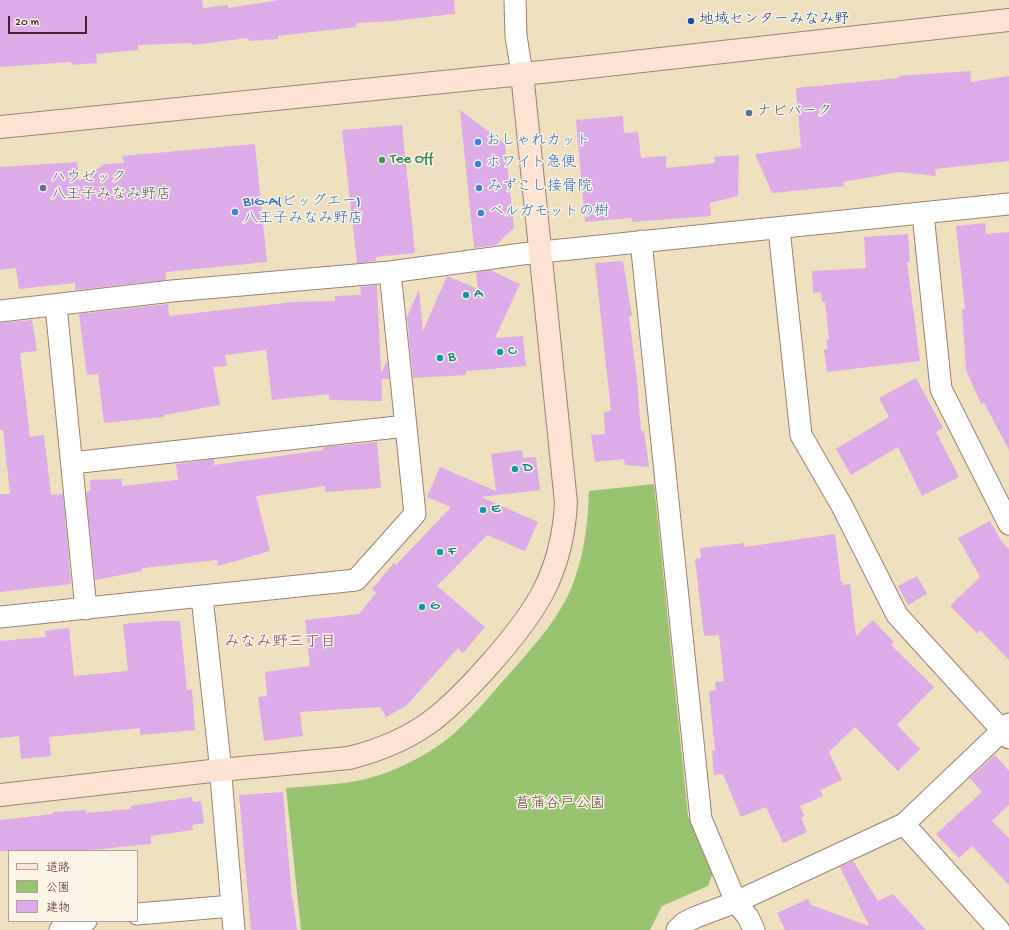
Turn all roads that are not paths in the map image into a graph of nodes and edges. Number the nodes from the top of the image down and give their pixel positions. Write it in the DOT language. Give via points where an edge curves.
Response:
graph roads {
  1 [pos="515,0"];
  2 [pos="1009,20"];
  3 [pos="522,73"];
  4 [pos="0,127"];
  5 [pos="1009,204"];
  6 [pos="923,214"];
  7 [pos="779,228"];
  8 [pos="641,241"];
  9 [pos="540,252"];
  10 [pos="390,272"];
  11 [pos="56,306"];
  12 [pos="0,311"];
  13 [pos="406,426"];
  14 [pos="72,463"];
  15 [pos="1009,524"];
  16 [pos="202,597"];
  17 [pos="86,609"];
  18 [pos="0,617"];
  19 [pos="1007,731"];
  20 [pos="220,770"];
  21 [pos="0,795"];
  22 [pos="904,824"];
  23 [pos="736,902"];
  24 [pos="232,906"];
  25 [pos="138,914"];
  26 [pos="83,922"];
  27 [pos="60,930"];
  28 [pos="234,930"];
  29 [pos="677,930"];
  30 [pos="754,930"];
  31 [pos="999,930"];
  1 -- 3 [label="street" via="516,36"];
  2 -- 3 [label="street"];
  3 -- 4 [label="street"];
  3 -- 9 [label="street"];
  5 -- 6 [label="street"];
  6 -- 7 [label="street"];
  6 -- 15 [label="street" via="941,389"];
  7 -- 8 [label="street"];
  7 -- 19 [label="street" via="801,435 842,506 897,615"];
  8 -- 9 [label="street"];
  8 -- 23 [label="street" via="701,819"];
  9 -- 10 [label="street"];
  9 -- 20 [label="street" via="566,503 558,558 540,599 506,646 448,708 403,739 349,758"];
  10 -- 11 [label="street" via="172,291"];
  10 -- 13 [label="street"];
  11 -- 12 [label="street"];
  11 -- 14 [label="street"];
  13 -- 14 [label="street"];
  13 -- 16 [label="street" via="415,514 356,580"];
  14 -- 17 [label="street"];
  16 -- 17 [label="street"];
  16 -- 20 [label="street"];
  17 -- 18 [label="street"];
  19 -- 22 [label="street"];
  20 -- 21 [label="street"];
  20 -- 24 [label="street"];
  22 -- 23 [label="street"];
  22 -- 31 [label="street"];
  23 -- 29 [label="street" via="696,917"];
  23 -- 30 [label="street"];
  24 -- 25 [label="street"];
  24 -- 28 [label="street"];
  26 -- 27 [label="street"];
}
